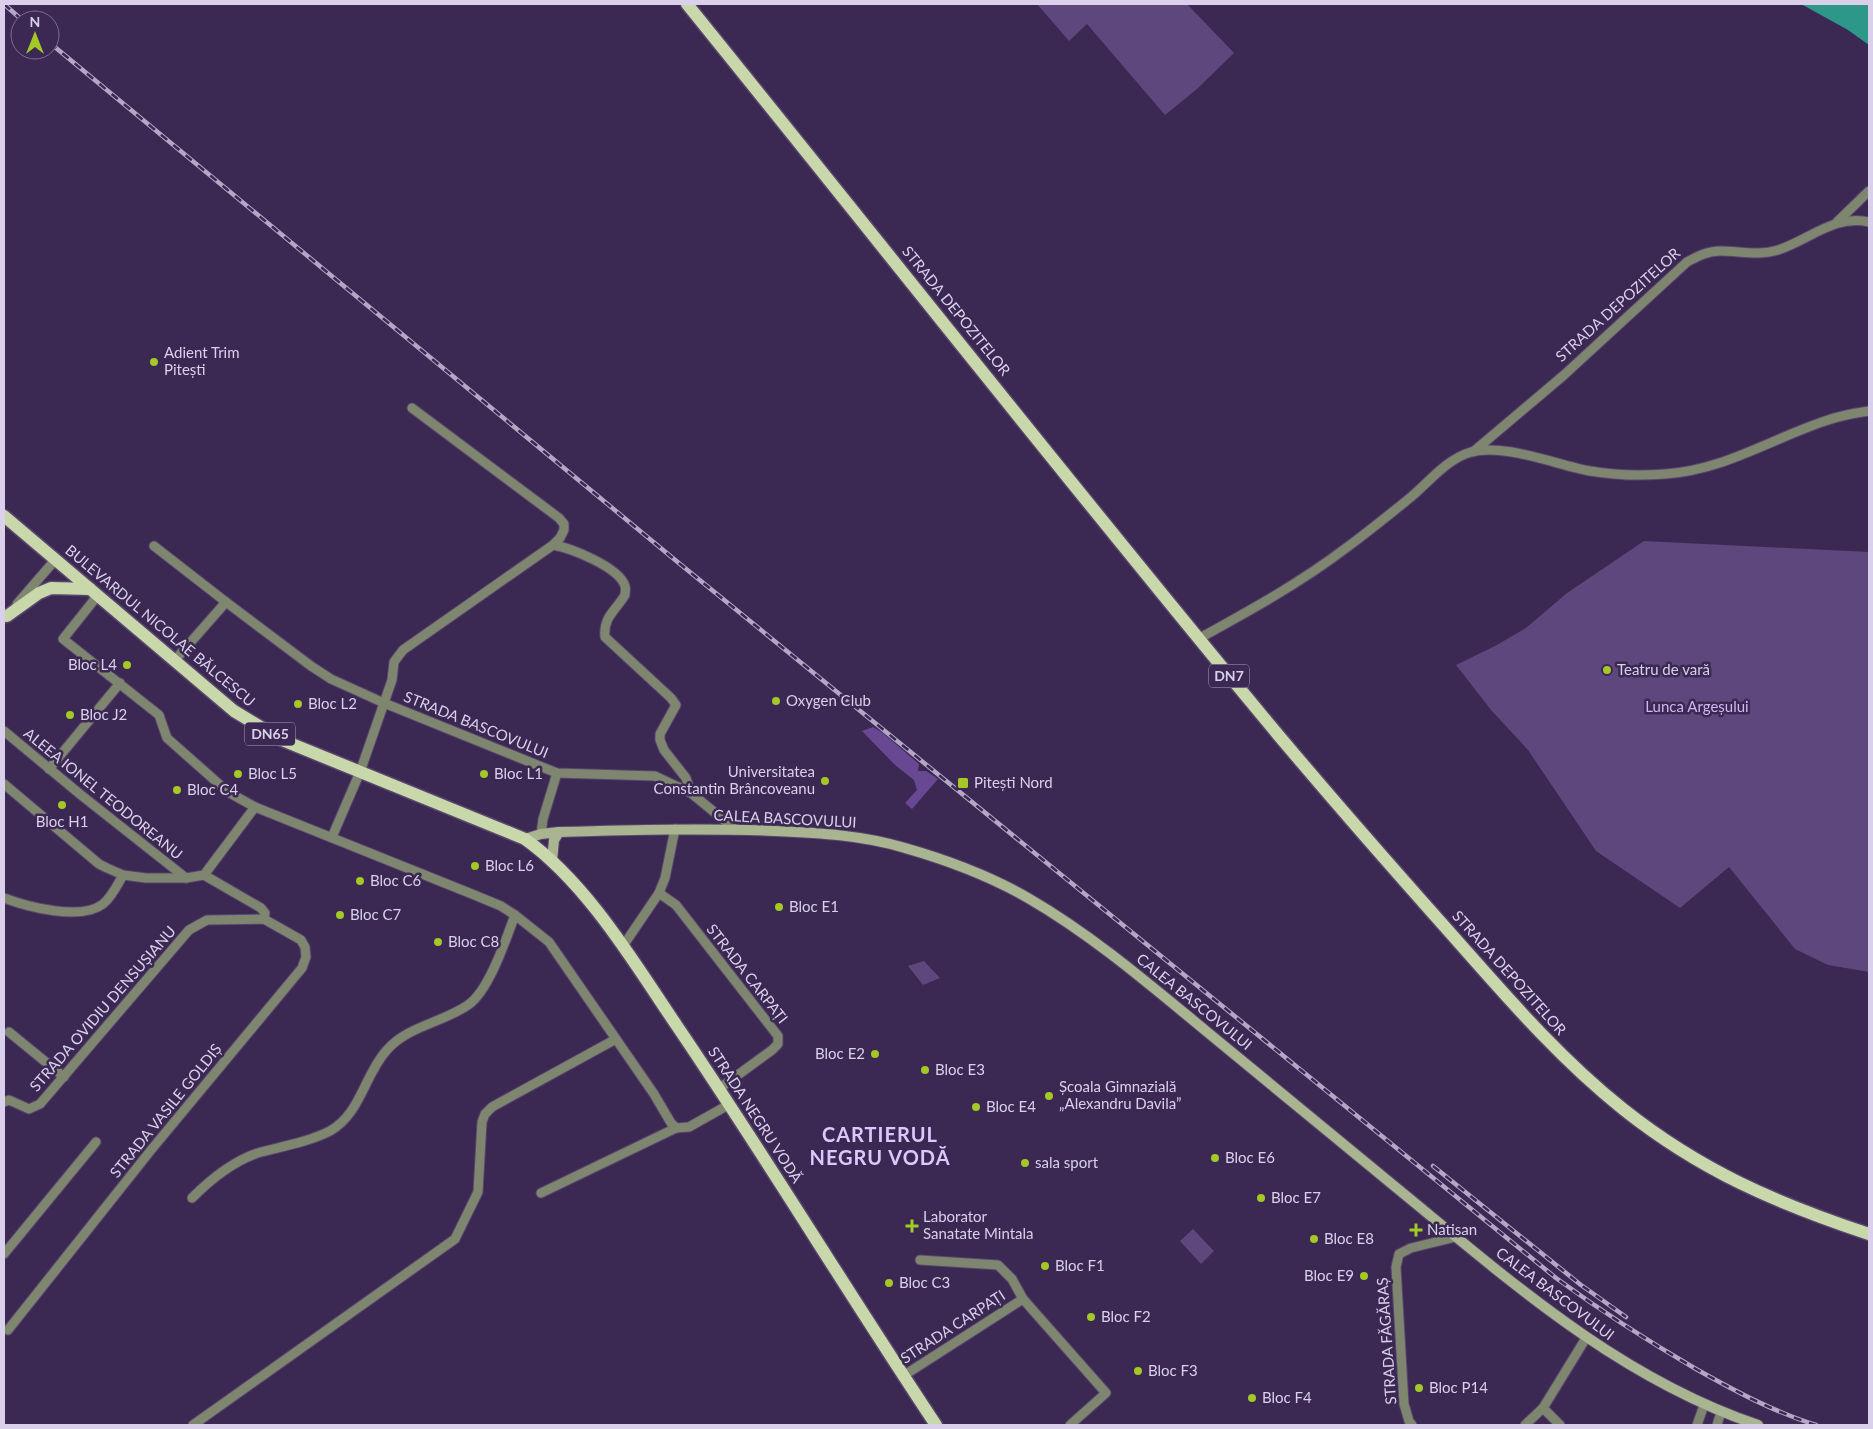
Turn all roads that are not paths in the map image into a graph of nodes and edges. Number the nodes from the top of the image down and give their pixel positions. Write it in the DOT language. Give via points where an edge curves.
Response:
graph roads {
  1 [pos="687,4"];
  2 [pos="1869,191"];
  3 [pos="1869,222"];
  4 [pos="1835,224"];
  5 [pos="412,408"];
  6 [pos="1869,411"];
  7 [pos="1473,452"];
  8 [pos="4,516"];
  9 [pos="553,545"];
  10 [pos="154,546"];
  11 [pos="55,560"];
  12 [pos="94,592"];
  13 [pos="226,602"];
  14 [pos="5,618"];
  15 [pos="1198,639"];
  16 [pos="175,660"];
  17 [pos="120,683"];
  18 [pos="384,703"];
  19 [pos="4,731"];
  20 [pos="49,769"];
  21 [pos="360,772"];
  22 [pos="557,773"];
  23 [pos="4,784"];
  24 [pos="691,793"];
  25 [pos="255,807"];
  26 [pos="675,829"];
  27 [pos="736,830"];
  28 [pos="559,832"];
  29 [pos="542,834"];
  30 [pos="332,838"];
  31 [pos="525,840"];
  32 [pos="552,861"];
  33 [pos="123,875"];
  34 [pos="204,875"];
  35 [pos="186,878"];
  36 [pos="659,893"];
  37 [pos="4,898"];
  38 [pos="515,915"];
  39 [pos="264,919"];
  40 [pos="623,946"];
  41 [pos="9,1032"];
  42 [pos="616,1039"];
  43 [pos="64,1077"];
  44 [pos="720,1088"];
  45 [pos="4,1102"];
  46 [pos="730,1104"];
  47 [pos="676,1128"];
  48 [pos="96,1142"];
  49 [pos="541,1193"];
  50 [pos="192,1198"];
  51 [pos="1869,1234"];
  52 [pos="1456,1237"];
  53 [pos="4,1254"];
  54 [pos="920,1260"];
  55 [pos="1023,1299"];
  56 [pos="8,1330"];
  57 [pos="1586,1338"];
  58 [pos="903,1376"];
  59 [pos="1704,1405"];
  60 [pos="1543,1408"];
  61 [pos="1722,1412"];
  62 [pos="193,1425"];
  63 [pos="936,1425"];
  64 [pos="1070,1425"];
  65 [pos="1412,1425"];
  66 [pos="1525,1425"];
  67 [pos="1560,1425"];
  68 [pos="1697,1425"];
  69 [pos="1717,1425"];
  70 [pos="1758,1425"];
  1 -- 15 [label="main road, STRADA DEPOZITELOR / DN7"];
  2 -- 4 [label="street"];
  3 -- 4 [label="street" via="1853,219"];
  4 -- 7 [label="street, STRADA DEPOZITELOR" via="1778,250 1758,254 1719,251 1687,262"];
  5 -- 9 [label="street" via="559,518 564,530"];
  6 -- 7 [label="street, STRADA DEPOZITELOR" via="1826,420 1709,468 1666,474 1591,471 1519,454 1494,450"];
  7 -- 15 [label="street, STRADA DEPOZITELOR" via="1442,469 1311,574"];
  8 -- 11 [label="main road, BULEVARDUL NICOLAE BĂLCESCU / DN65"];
  9 -- 18 [label="street" via="403,650 394,662"];
  9 -- 24 [label="street" via="584,554 614,573 625,585 625,594 608,616 605,637 676,705 660,740 686,778"];
  10 -- 13 [label="street, STRADA BASCOVULUI"];
  11 -- 12 [label="main road, BULEVARDUL NICOLAE BĂLCESCU / DN65"];
  11 -- 14 [label="street"];
  12 -- 14 [label="main road" via="50,588"];
  12 -- 16 [label="main road, BULEVARDUL NICOLAE BĂLCESCU / DN65"];
  12 -- 17 [label="street" via="63,639"];
  13 -- 16 [label="street"];
  13 -- 18 [label="street, STRADA BASCOVULUI" via="331,679"];
  15 -- 51 [label="main road, STRADA DEPOZITELOR / DN7" via="1351,821 1537,1030 1582,1075 1624,1110 1714,1171 1785,1204"];
  16 -- 21 [label="main road, BULEVARDUL NICOLAE BĂLCESCU / DN65" via="234,711 267,732"];
  17 -- 20 [label="street"];
  17 -- 25 [label="street" via="159,715 167,738 228,792"];
  18 -- 21 [label="street"];
  18 -- 22 [label="street, STRADA BASCOVULUI"];
  19 -- 20 [label="street, ALEEA IONEL TEODOREANU"];
  20 -- 35 [label="street, ALEEA IONEL TEODOREANU"];
  21 -- 30 [label="street"];
  21 -- 31 [label="main road, BULEVARDUL NICOLAE BĂLCESCU / DN65"];
  22 -- 24 [label="street, STRADA BASCOVULUI" via="655,776"];
  22 -- 29 [label="street, STRADA BASCOVULUI" via="543,819"];
  23 -- 33 [label="street" via="99,864"];
  24 -- 27 [label="street, STRADA BASCOVULUI"];
  25 -- 30 [label="street"];
  25 -- 34 [label="street"];
  26 -- 27 [label="street, CALEA BASCOVULUI"];
  26 -- 28 [label="street, CALEA BASCOVULUI"];
  26 -- 36 [label="street"];
  27 -- 52 [label="street, CALEA BASCOVULUI" via="865,838 944,860 1024,895 1093,940"];
  28 -- 29 [label="street, CALEA BASCOVULUI"];
  28 -- 32 [label="street" via="554,840"];
  29 -- 31 [label="street, CALEA BASCOVULUI"];
  30 -- 38 [label="street" via="494,903"];
  31 -- 32 [label="main road, STRADA NEGRU VODĂ"];
  32 -- 40 [label="main road, STRADA NEGRU VODĂ"];
  33 -- 35 [label="street"];
  33 -- 37 [label="street" via="103,903 91,910 46,910"];
  34 -- 35 [label="street"];
  34 -- 39 [label="street" via="261,908 265,913"];
  36 -- 40 [label="street"];
  36 -- 44 [label="street, STRADA CARPAȚI" via="676,905 778,1036 778,1044 772,1050"];
  38 -- 42 [label="street" via="549,942"];
  38 -- 50 [label="street" via="480,994 469,1005 421,1026 387,1050 346,1117 323,1133 232,1165"];
  39 -- 43 [label="street, STRADA OVIDIU DENSUȘIANU" via="207,920 189,930"];
  39 -- 56 [label="street, STRADA VASILE GOLDIȘ" via="301,940 306,957 302,968"];
  40 -- 44 [label="main road, STRADA NEGRU VODĂ"];
  41 -- 43 [label="street"];
  42 -- 47 [label="street"];
  42 -- 62 [label="street" via="492,1107 485,1114 478,1192 455,1239"];
  43 -- 45 [label="street, STRADA OVIDIU DENSUȘIANU" via="35,1108 29,1109 9,1100"];
  44 -- 46 [label="main road, STRADA NEGRU VODĂ"];
  46 -- 47 [label="street" via="689,1128"];
  46 -- 58 [label="main road, STRADA NEGRU VODĂ"];
  47 -- 49 [label="street"];
  48 -- 53 [label="street"];
  52 -- 57 [label="street, CALEA BASCOVULUI"];
  52 -- 65 [label="street, STRADA FĂGĂRAȘ" via="1399,1254 1396,1267 1404,1404"];
  54 -- 55 [label="street" via="998,1265 1012,1279"];
  55 -- 58 [label="street, STRADA CARPAȚI"];
  55 -- 64 [label="street, STRADA CARPAȚI" via="1106,1393"];
  57 -- 59 [label="street, CALEA BASCOVULUI" via="1628,1365"];
  57 -- 60 [label="street"];
  58 -- 63 [label="main road, STRADA NEGRU VODĂ"];
  59 -- 61 [label="street, CALEA BASCOVULUI"];
  59 -- 68 [label="street"];
  60 -- 66 [label="street"];
  60 -- 67 [label="street"];
  61 -- 69 [label="street"];
  61 -- 70 [label="street, CALEA BASCOVULUI"];
}
